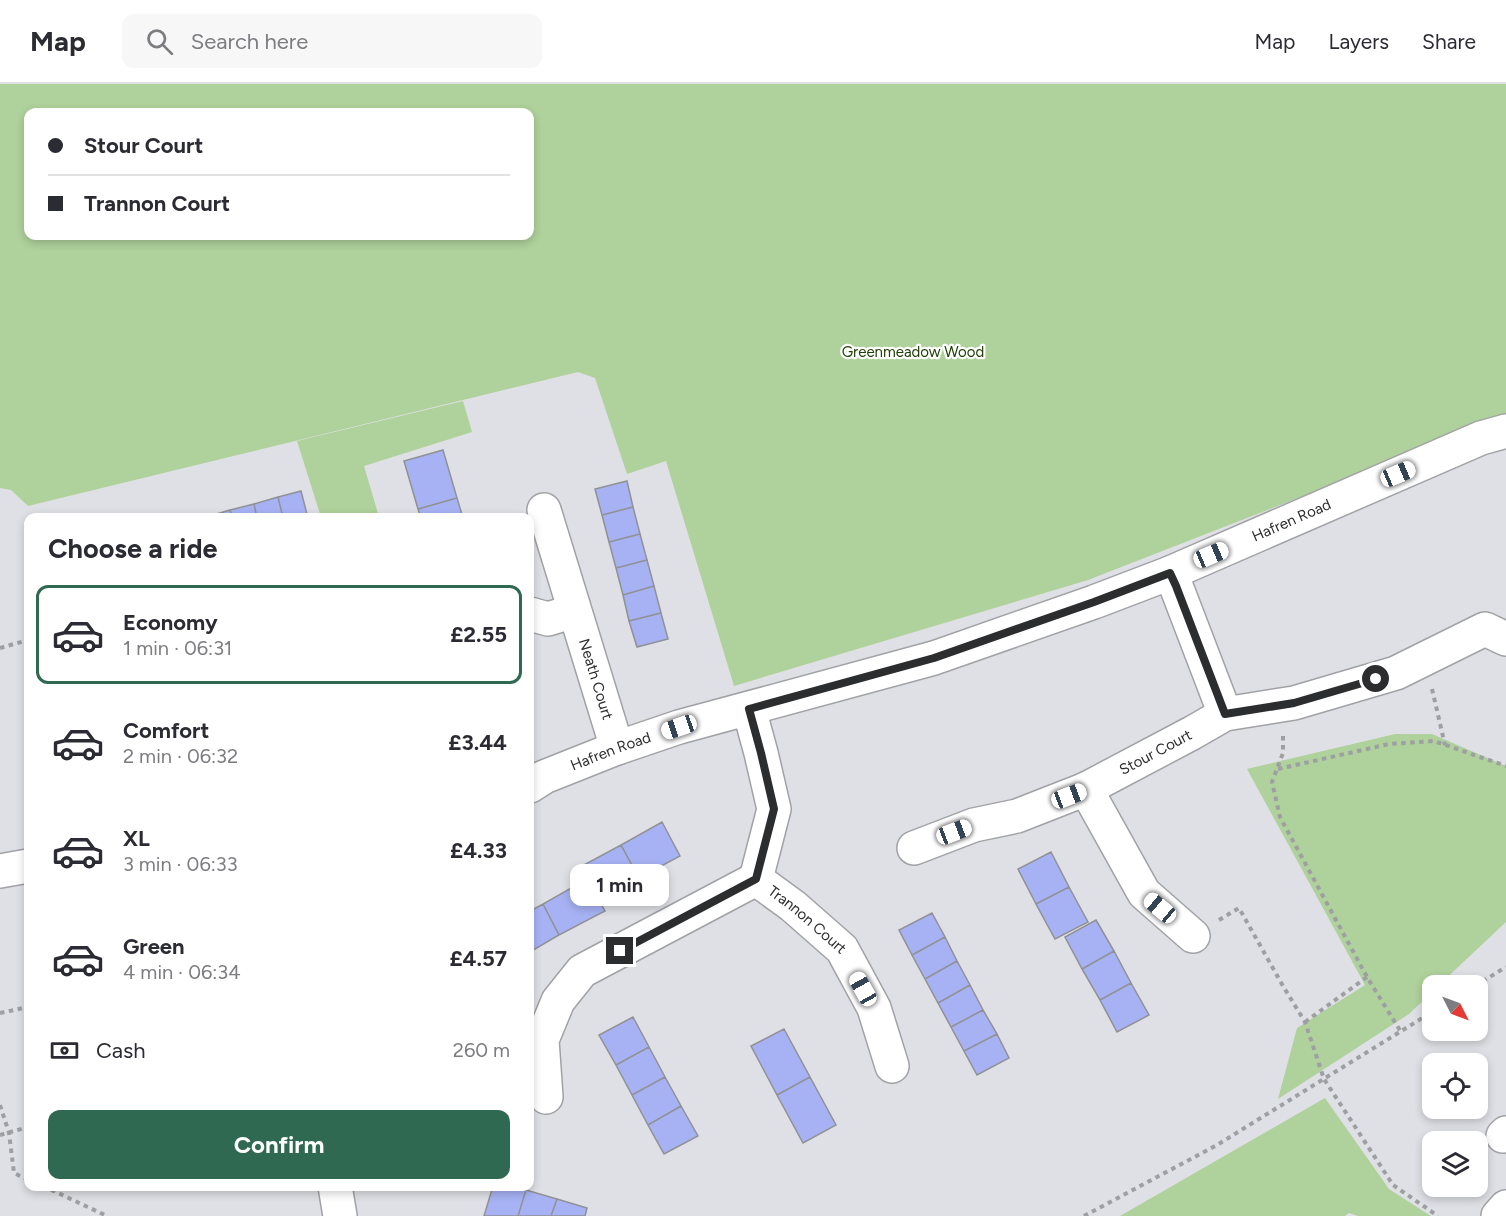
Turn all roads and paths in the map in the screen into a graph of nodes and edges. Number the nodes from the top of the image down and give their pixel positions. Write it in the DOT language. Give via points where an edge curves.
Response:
graph roads {
  1 [pos="1506,431"];
  2 [pos="544,510"];
  3 [pos="1170,573"];
  4 [pos="574,611"];
  5 [pos="534,615"];
  6 [pos="1506,639"];
  7 [pos="24,641"];
  8 [pos="0,648"];
  9 [pos="1425,659"];
  10 [pos="1283,705"];
  11 [pos="749,709"];
  12 [pos="1225,714"];
  13 [pos="1445,745"];
  14 [pos="617,748"];
  15 [pos="1506,766"];
  16 [pos="1277,769"];
  17 [pos="534,783"];
  18 [pos="1086,789"];
  19 [pos="914,848"];
  20 [pos="24,867"];
  21 [pos="0,871"];
  22 [pos="756,879"];
  23 [pos="1193,936"];
  24 [pos="1506,967"];
  25 [pos="1367,977"];
  26 [pos="1488,978"];
  27 [pos="24,1008"];
  28 [pos="0,1013"];
  29 [pos="1422,1018"];
  30 [pos="1305,1022"];
  31 [pos="1401,1032"];
  32 [pos="892,1066"];
  33 [pos="1324,1079"];
  34 [pos="546,1097"];
  35 [pos="0,1104"];
  36 [pos="24,1128"];
  37 [pos="9,1133"];
  38 [pos="0,1136"];
  39 [pos="24,1178"];
  40 [pos="54,1191"];
  41 [pos="336,1191"];
  42 [pos="1506,1207"];
  43 [pos="107,1216"];
  44 [pos="340,1216"];
  45 [pos="1084,1216"];
  46 [pos="1438,1216"];
  47 [pos="1498,1216"];
  1 -- 3 [label="street, Hafren Road" via="1481,438"];
  2 -- 4 [label="street, Neath Court"];
  3 -- 11 [label="street, Hafren Road" via="934,658"];
  3 -- 12 [label="street"];
  4 -- 5 [label="street" via="548,619"];
  4 -- 14 [label="street, Neath Court"];
  6 -- 9 [label="street, Stour Court" via="1485,629"];
  7 -- 8 [label="path"];
  9 -- 10 [label="street, Stour Court" via="1396,673"];
  9 -- 13 [label="path"];
  10 -- 12 [label="street, Stour Court"];
  10 -- 16 [label="path" via="1283,753"];
  11 -- 14 [label="street, Hafren Road"];
  11 -- 22 [label="street, Trannon Court" via="774,809"];
  12 -- 18 [label="street, Stour Court"];
  13 -- 15 [label="path"];
  13 -- 16 [label="path" via="1434,741 1389,744"];
  14 -- 17 [label="street, Hafren Road"];
  16 -- 25 [label="path" via="1272,782 1280,818"];
  18 -- 19 [label="street, Stour Court" via="1017,816 974,825"];
  18 -- 23 [label="street" via="1144,894"];
  20 -- 21 [label="street"];
  22 -- 32 [label="street, Trannon Court" via="794,906 842,949 874,1008"];
  22 -- 34 [label="street, Trannon Court" via="582,971 558,1001 542,1041"];
  23 -- 30 [label="path" via="1239,908"];
  24 -- 26 [label="path"];
  25 -- 30 [label="path"];
  25 -- 31 [label="path"];
  27 -- 28 [label="path"];
  29 -- 31 [label="path"];
  30 -- 33 [label="path"];
  31 -- 33 [label="path"];
  33 -- 45 [label="path" via="1217,1145"];
  33 -- 46 [label="path" via="1393,1185"];
  35 -- 37 [label="path"];
  36 -- 37 [label="path"];
  37 -- 38 [label="path"];
  37 -- 39 [label="path" via="14,1173"];
  40 -- 43 [label="path"];
  41 -- 44 [label="street"];
  42 -- 47 [label="street"];
}
